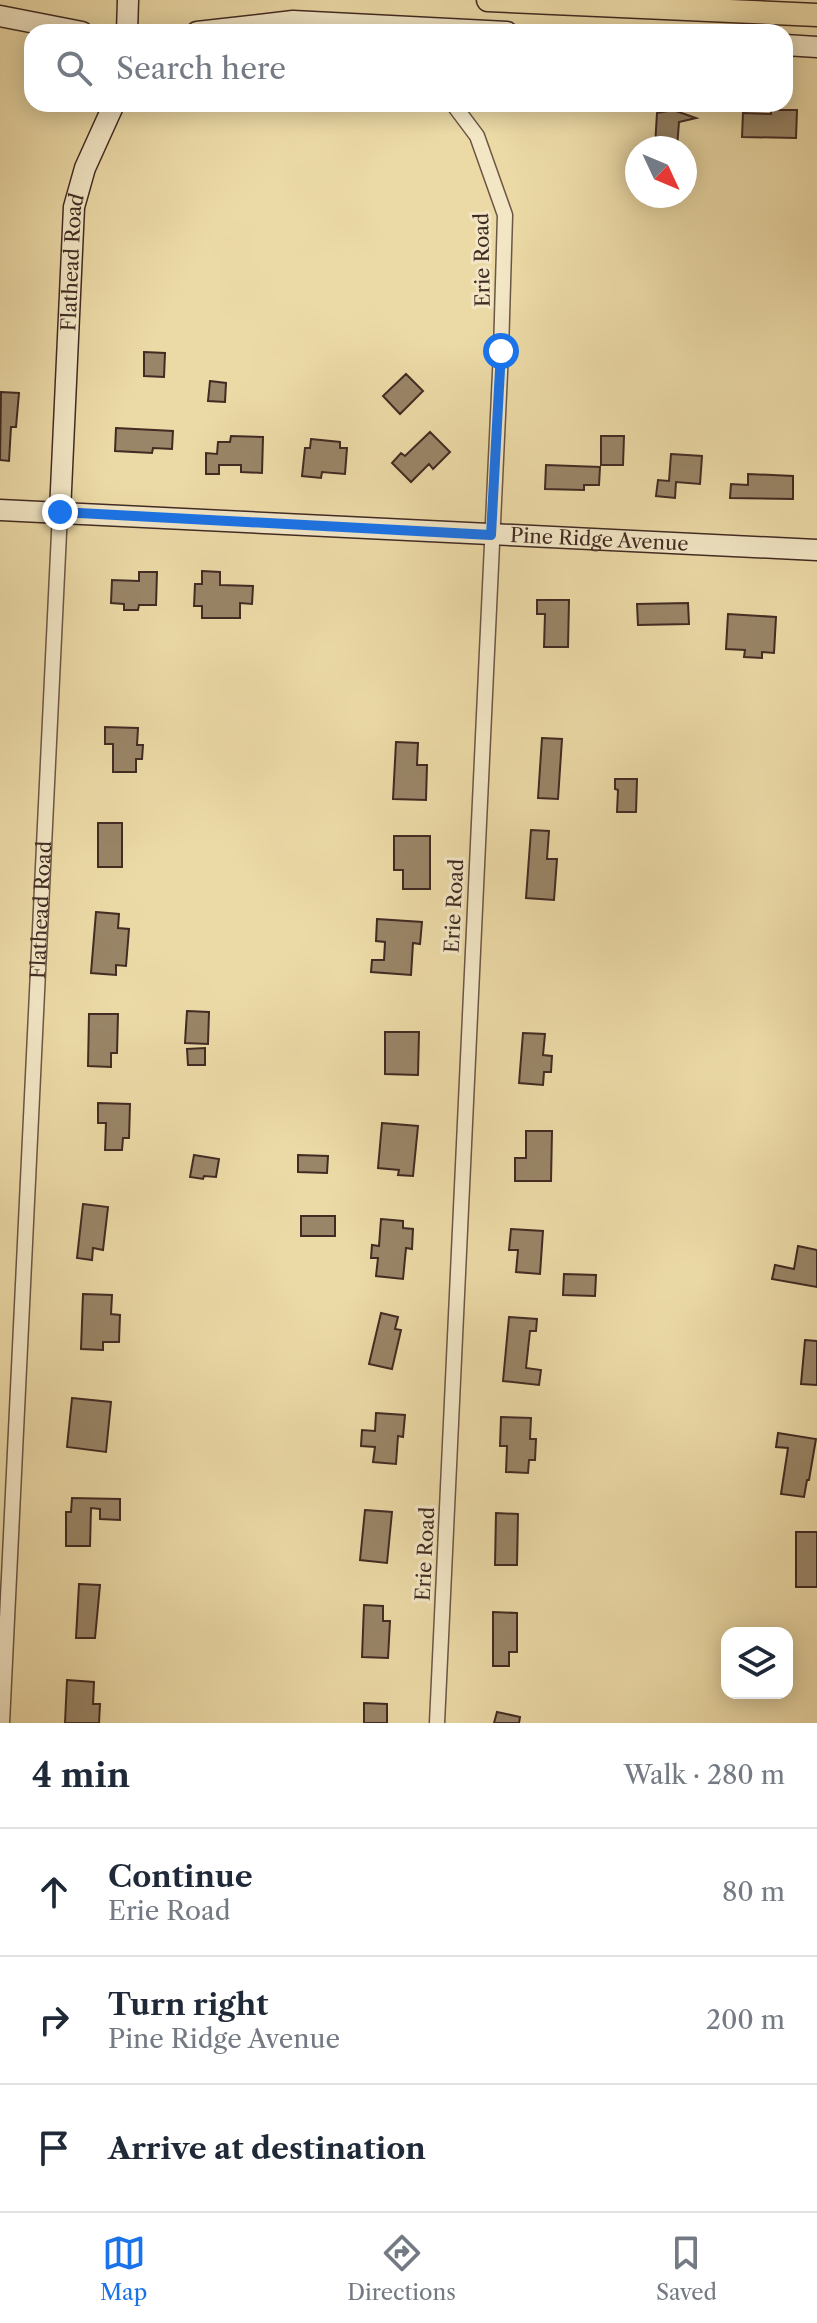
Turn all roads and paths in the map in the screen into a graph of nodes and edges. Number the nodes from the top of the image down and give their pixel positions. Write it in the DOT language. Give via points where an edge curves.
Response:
graph roads {
  1 [pos="128,0"];
  2 [pos="488,0"];
  3 [pos="817,15"];
  4 [pos="0,16"];
  5 [pos="41,24"];
  6 [pos="127,24"];
  7 [pos="267,24"];
  8 [pos="335,24"];
  9 [pos="793,46"];
  10 [pos="817,47"];
  11 [pos="110,112"];
  12 [pos="459,112"];
  13 [pos="0,510"];
  14 [pos="60,512"];
  15 [pos="491,535"];
  16 [pos="817,550"];
  17 [pos="2,1723"];
  18 [pos="437,1723"];
  1 -- 6 [label="street"];
  2 -- 3 [label="main road"];
  4 -- 5 [label="street"];
  7 -- 8 [label="street"];
  9 -- 10 [label="street"];
  11 -- 14 [label="street, Flathead Road" via="74,207"];
  12 -- 15 [label="street, Erie Road" via="477,136 505,215"];
  13 -- 14 [label="street, Pine Ridge Avenue"];
  14 -- 15 [label="street, Pine Ridge Avenue"];
  14 -- 17 [label="street, Flathead Road"];
  15 -- 16 [label="street, Pine Ridge Avenue"];
  15 -- 18 [label="street, Erie Road"];
}
